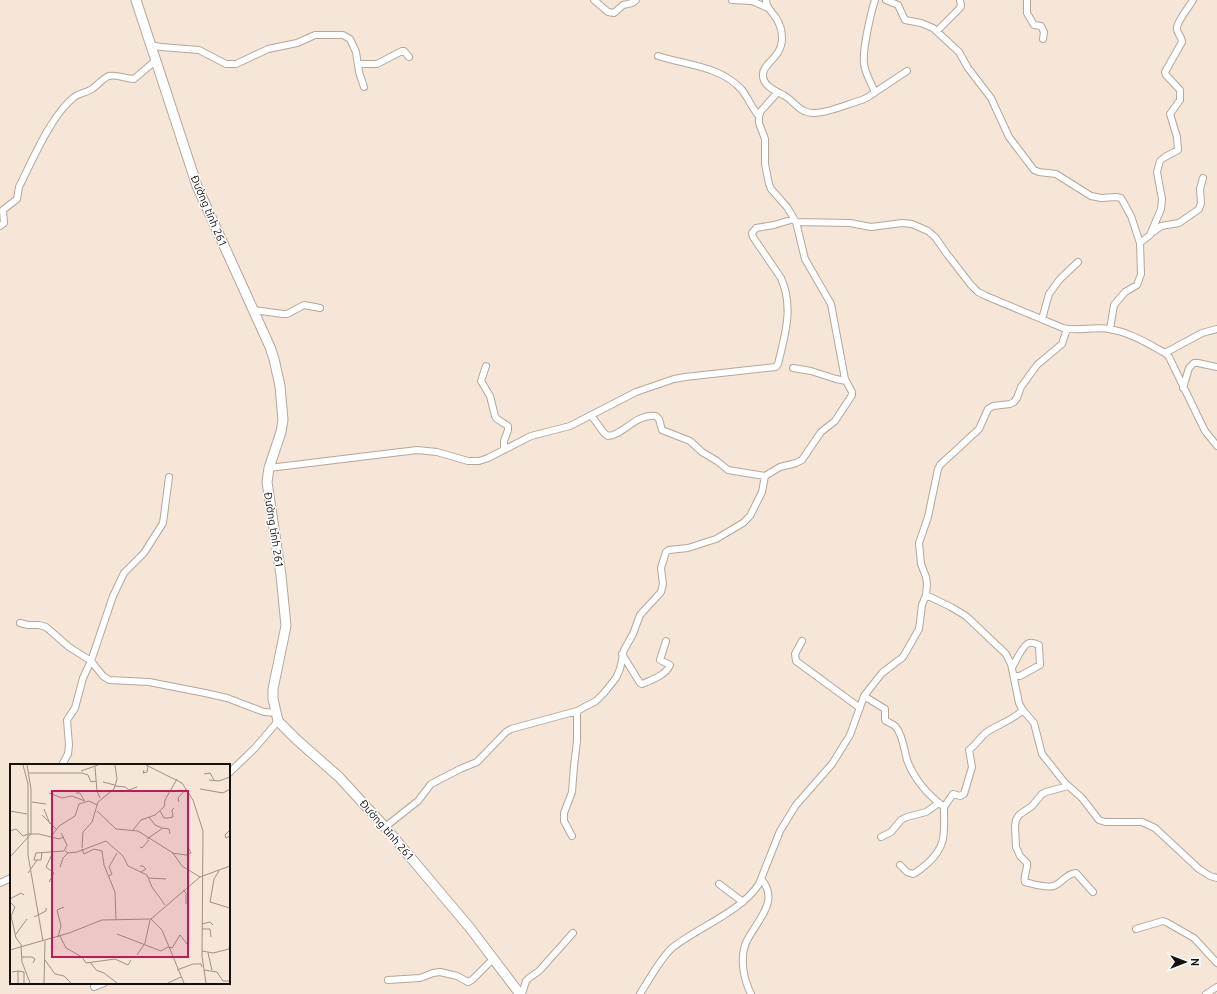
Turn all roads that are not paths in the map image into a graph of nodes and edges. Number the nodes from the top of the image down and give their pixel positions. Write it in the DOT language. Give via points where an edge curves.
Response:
graph roads {
  1 [pos="136,0"];
  2 [pos="594,0"];
  3 [pos="636,0"];
  4 [pos="732,0"];
  5 [pos="766,0"];
  6 [pos="876,0"];
  7 [pos="886,0"];
  8 [pos="960,0"];
  9 [pos="1027,0"];
  10 [pos="1193,0"];
  11 [pos="768,8"];
  12 [pos="937,31"];
  13 [pos="1043,39"];
  14 [pos="150,45"];
  15 [pos="658,56"];
  16 [pos="409,57"];
  17 [pos="155,61"];
  18 [pos="358,64"];
  19 [pos="907,71"];
  20 [pos="364,86"];
  21 [pos="875,92"];
  22 [pos="777,93"];
  23 [pos="758,116"];
  24 [pos="1203,178"];
  25 [pos="795,221"];
  26 [pos="0,226"];
  27 [pos="1150,235"];
  28 [pos="1140,243"];
  29 [pos="1078,262"];
  30 [pos="320,308"];
  31 [pos="253,310"];
  32 [pos="1042,319"];
  33 [pos="1067,329"];
  34 [pos="1110,329"];
  35 [pos="1217,329"];
  36 [pos="1165,353"];
  37 [pos="486,366"];
  38 [pos="793,368"];
  39 [pos="1217,368"];
  40 [pos="846,381"];
  41 [pos="1183,388"];
  42 [pos="591,415"];
  43 [pos="1217,446"];
  44 [pos="504,450"];
  45 [pos="269,468"];
  46 [pos="765,476"];
  47 [pos="169,477"];
  48 [pos="926,595"];
  49 [pos="20,623"];
  50 [pos="666,641"];
  51 [pos="802,641"];
  52 [pos="622,654"];
  53 [pos="91,661"];
  54 [pos="1012,668"];
  55 [pos="1014,676"];
  56 [pos="864,696"];
  57 [pos="860,708"];
  58 [pos="1023,710"];
  59 [pos="577,711"];
  60 [pos="277,717"];
  61 [pos="63,764"];
  62 [pos="230,772"];
  63 [pos="1068,786"];
  64 [pos="941,805"];
  65 [pos="385,827"];
  66 [pos="572,836"];
  67 [pos="881,837"];
  68 [pos="900,865"];
  69 [pos="10,878"];
  70 [pos="1217,878"];
  71 [pos="761,879"];
  72 [pos="0,883"];
  73 [pos="718,884"];
  74 [pos="1093,892"];
  75 [pos="742,902"];
  76 [pos="1136,929"];
  77 [pos="573,933"];
  78 [pos="494,958"];
  79 [pos="1217,963"];
  80 [pos="388,980"];
  81 [pos="102,984"];
  82 [pos="94,987"];
  83 [pos="1217,987"];
  84 [pos="521,994"];
  85 [pos="640,994"];
  86 [pos="751,994"];
  87 [pos="1206,994"];
  1 -- 14 [label="main road, Đường tỉnh 261"];
  2 -- 3 [label="street" via="608,12 614,13"];
  4 -- 11 [label="street" via="752,1"];
  5 -- 11 [label="street"];
  6 -- 21 [label="street" via="863,58"];
  7 -- 12 [label="street" via="898,5 905,20 921,23"];
  8 -- 12 [label="street" via="961,6"];
  9 -- 13 [label="street" via="1028,15 1034,25 1041,26 1044,32"];
  10 -- 27 [label="street" via="1177,25 1182,42 1165,69 1166,76 1180,90 1180,100 1170,114 1178,145 1177,151 1160,161 1157,172 1162,199 1161,209"];
  11 -- 22 [label="street" via="777,18 782,37 778,54 762,72 765,81"];
  12 -- 28 [label="street" via="959,52 991,98 1010,137 1034,170 1056,174 1091,196 1121,198 1131,216"];
  14 -- 17 [label="main road, Đường tỉnh 261"];
  14 -- 18 [label="street" via="199,50 231,65 268,49 297,43 315,35 343,35 350,39"];
  15 -- 23 [label="street" via="714,71 742,90"];
  16 -- 18 [label="street" via="402,51 377,64"];
  17 -- 26 [label="street" via="134,79 107,77 70,101 56,118 18,187 17,199 3,210 4,223"];
  17 -- 31 [label="main road, Đường tỉnh 261" via="197,186"];
  18 -- 20 [label="street"];
  19 -- 21 [label="street"];
  21 -- 22 [label="street" via="862,100 817,113 805,112 788,98"];
  22 -- 23 [label="street"];
  23 -- 25 [label="street" via="765,139 765,164 769,184"];
  24 -- 27 [label="street" via="1199,209 1179,223 1159,227"];
  25 -- 32 [label="street" via="871,226 912,224 932,234 978,292"];
  25 -- 40 [label="street" via="805,259 831,304"];
  25 -- 42 [label="street" via="756,228 752,233 781,278 788,305 788,322 776,367 674,380 636,392"];
  27 -- 28 [label="street"];
  28 -- 34 [label="street" via="1140,280 1122,295 1114,306"];
  29 -- 32 [label="street" via="1056,283 1049,294"];
  30 -- 31 [label="street" via="304,306 287,314"];
  31 -- 45 [label="main road, Đường tỉnh 261" via="272,353 280,386 282,426"];
  32 -- 33 [label="street"];
  33 -- 34 [label="street"];
  33 -- 48 [label="street" via="1062,344 1037,365 1014,402 988,409 979,429 938,469 928,517 919,543 921,564 927,581"];
  34 -- 36 [label="street" via="1137,338"];
  35 -- 36 [label="street" via="1202,333"];
  36 -- 41 [label="street" via="1171,360"];
  37 -- 44 [label="street" via="481,381 490,396 495,416 508,426"];
  38 -- 40 [label="street" via="811,370"];
  39 -- 41 [label="street" via="1194,363 1189,368"];
  40 -- 46 [label="street" via="852,394 835,421 820,432 800,462 780,467"];
  41 -- 43 [label="street" via="1205,431"];
  42 -- 44 [label="street" via="570,426 525,439"];
  42 -- 46 [label="street" via="608,436 638,419 656,416 662,430 687,440 728,470"];
  44 -- 45 [label="street" via="479,461 417,450"];
  45 -- 60 [label="main road, Đường tỉnh 261" via="268,489 286,626 274,683 273,699"];
  46 -- 52 [label="street" via="762,492 750,516 743,523 716,539 666,552 661,592 640,615"];
  47 -- 53 [label="street" via="163,523 144,553 124,573 110,603"];
  48 -- 54 [label="street" via="966,616 1006,654"];
  48 -- 56 [label="street" via="919,629 903,657 882,673"];
  49 -- 53 [label="street" via="46,627 69,647"];
  50 -- 52 [label="street" via="660,660 670,667 661,675 642,684"];
  51 -- 57 [label="street" via="795,654 796,661"];
  52 -- 59 [label="street" via="620,669 611,686 596,701"];
  53 -- 60 [label="street" via="109,680 149,682 205,693 227,698"];
  53 -- 61 [label="street" via="82,678 74,710 66,720 69,745"];
  54 -- 55 [label="street"];
  54 -- 55 [label="street" via="1027,644 1039,645 1040,665 1020,676"];
  55 -- 58 [label="street" via="1019,703"];
  56 -- 57 [label="street"];
  56 -- 64 [label="street" via="885,709 885,720 897,729 908,761 920,783"];
  57 -- 71 [label="street" via="850,735 832,764 796,804 780,832"];
  58 -- 63 [label="street" via="1034,722 1042,754"];
  58 -- 64 [label="street" via="987,732 969,750 972,766 964,794 953,794"];
  59 -- 65 [label="street" via="506,732 477,762 431,784 418,801"];
  59 -- 66 [label="street" via="572,792 564,813 564,821"];
  60 -- 62 [label="street" via="255,748"];
  60 -- 65 [label="main road, Đường tỉnh 261" via="297,740 339,777"];
  63 -- 70 [label="street" via="1102,822 1135,822 1149,825 1199,869"];
  63 -- 74 [label="street" via="1042,794 1032,806 1019,815 1015,826 1016,847 1028,864 1025,882 1054,886 1070,874 1076,874"];
  64 -- 67 [label="street" via="901,820 891,832"];
  64 -- 68 [label="street" via="944,839 938,852 913,874"];
  65 -- 78 [label="main road, Đường tỉnh 261"];
  69 -- 72 [label="street"];
  71 -- 75 [label="street" via="754,891"];
  71 -- 86 [label="street" via="767,887 768,902 744,952 744,969"];
  73 -- 75 [label="street"];
  75 -- 85 [label="street" via="670,950"];
  76 -- 79 [label="street" via="1166,922 1196,940"];
  77 -- 84 [label="street" via="539,971 526,981"];
  78 -- 80 [label="street" via="468,982 440,972 420,978"];
  78 -- 84 [label="main road, Đường tỉnh 261"];
  81 -- 82 [label="street"];
  83 -- 87 [label="street"];
}
